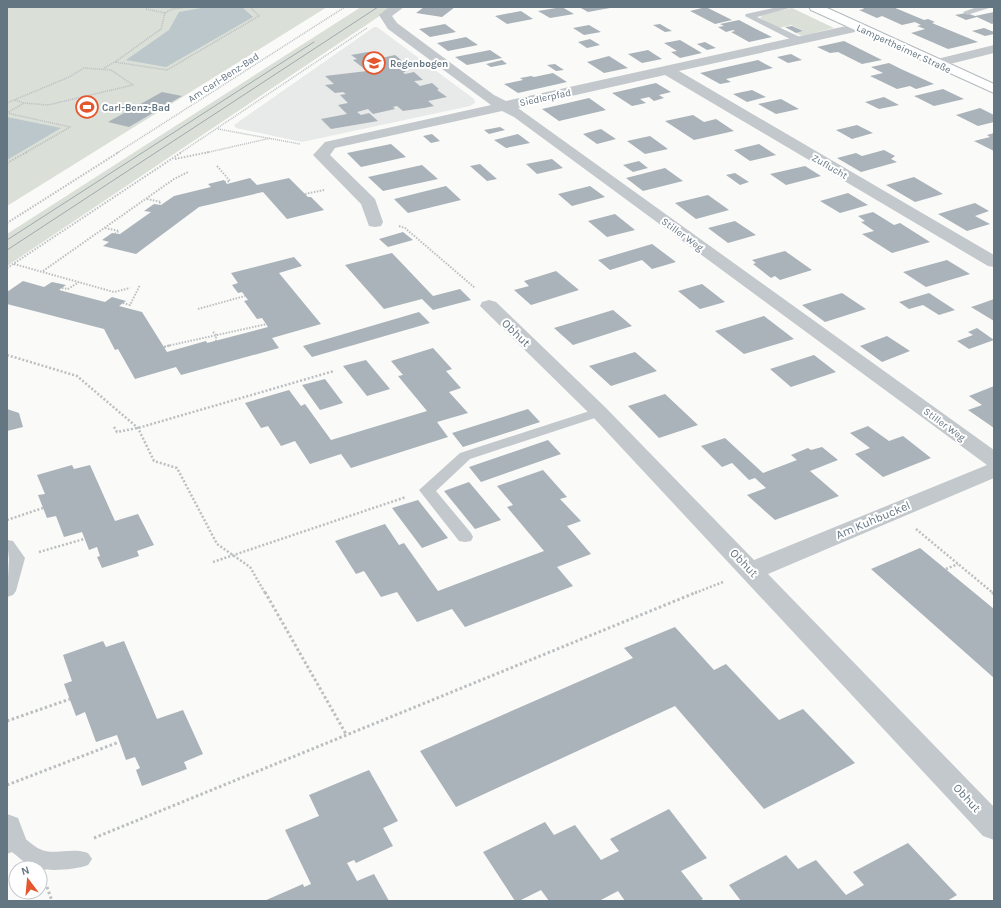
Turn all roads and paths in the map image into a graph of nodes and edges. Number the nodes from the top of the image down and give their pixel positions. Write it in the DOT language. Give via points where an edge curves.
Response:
graph roads {
  1 [pos="188,7"];
  2 [pos="250,7"];
  3 [pos="345,7"];
  4 [pos="398,7"];
  5 [pos="789,7"];
  6 [pos="815,7"];
  7 [pos="988,7"];
  8 [pos="146,9"];
  9 [pos="967,12"];
  10 [pos="165,13"];
  11 [pos="385,15"];
  12 [pos="860,27"];
  13 [pos="799,40"];
  14 [pos="994,49"];
  15 [pos="115,62"];
  16 [pos="938,63"];
  17 [pos="104,68"];
  18 [pos="667,70"];
  19 [pos="994,89"];
  20 [pos="15,100"];
  21 [pos="7,103"];
  22 [pos="24,104"];
  23 [pos="504,106"];
  24 [pos="7,113"];
  25 [pos="217,128"];
  26 [pos="271,138"];
  27 [pos="301,144"];
  28 [pos="172,159"];
  29 [pos="7,163"];
  30 [pos="217,166"];
  31 [pos="188,172"];
  32 [pos="225,182"];
  33 [pos="146,198"];
  34 [pos="158,204"];
  35 [pos="374,222"];
  36 [pos="7,223"];
  37 [pos="105,228"];
  38 [pos="115,233"];
  39 [pos="994,262"];
  40 [pos="14,264"];
  41 [pos="7,268"];
  42 [pos="43,271"];
  43 [pos="79,282"];
  44 [pos="140,285"];
  45 [pos="62,288"];
  46 [pos="130,288"];
  47 [pos="245,296"];
  48 [pos="123,303"];
  49 [pos="488,306"];
  50 [pos="198,309"];
  51 [pos="267,324"];
  52 [pos="213,332"];
  53 [pos="216,335"];
  54 [pos="216,341"];
  55 [pos="164,347"];
  56 [pos="7,355"];
  57 [pos="334,371"];
  58 [pos="598,412"];
  59 [pos="114,427"];
  60 [pos="138,428"];
  61 [pos="994,460"];
  62 [pos="994,470"];
  63 [pos="427,490"];
  64 [pos="43,508"];
  65 [pos="894,511"];
  66 [pos="7,520"];
  67 [pos="465,537"];
  68 [pos="84,539"];
  69 [pos="12,552"];
  70 [pos="233,555"];
  71 [pos="213,562"];
  72 [pos="958,564"];
  73 [pos="946,569"];
  74 [pos="751,571"];
  75 [pos="7,592"];
  76 [pos="994,594"];
  77 [pos="70,699"];
  78 [pos="7,721"];
  79 [pos="346,734"];
  80 [pos="120,742"];
  81 [pos="7,785"];
  82 [pos="994,827"];
  83 [pos="8,836"];
  84 [pos="90,839"];
  85 [pos="81,859"];
  1 -- 10 [label="path"];
  2 -- 15 [label="path" via="259,16 167,70"];
  3 -- 36 [label="path, Am Carl-Benz-Bad"];
  4 -- 11 [label="street"];
  5 -- 13 [label="lane" via="748,16"];
  6 -- 12 [label="street, Lampertheimer Straße"];
  7 -- 9 [label="lane"];
  8 -- 10 [label="path"];
  10 -- 15 [label="path" via="161,29"];
  11 -- 23 [label="street, Stiller Weg" via="392,26 489,98"];
  11 -- 25 [label="path"];
  12 -- 13 [label="street, Siedlerpfad"];
  12 -- 16 [label="street, Lampertheimer Straße"];
  13 -- 18 [label="street, Siedlerpfad"];
  14 -- 16 [label="street"];
  15 -- 17 [label="path"];
  16 -- 19 [label="street, Lampertheimer Straße"];
  17 -- 20 [label="path" via="84,68"];
  17 -- 22 [label="path" via="133,85 48,106"];
  18 -- 23 [label="street, Siedlerpfad"];
  18 -- 39 [label="street, Zuflucht"];
  20 -- 21 [label="path"];
  20 -- 22 [label="path"];
  22 -- 24 [label="path"];
  23 -- 35 [label="street, Siedlerpfad" via="330,145 321,155 369,202"];
  23 -- 61 [label="street, Stiller Weg" via="519,114"];
  24 -- 29 [label="path" via="70,126"];
  25 -- 26 [label="path"];
  25 -- 28 [label="path"];
  26 -- 27 [label="path"];
  26 -- 28 [label="path"];
  28 -- 40 [label="path"];
  30 -- 32 [label="path" via="230,181"];
  31 -- 33 [label="path"];
  33 -- 34 [label="path" via="161,202"];
  33 -- 37 [label="path"];
  35 -- 49 [label="path" via="405,228 488,299"];
  37 -- 38 [label="path" via="119,231"];
  37 -- 42 [label="path"];
  40 -- 41 [label="path"];
  40 -- 42 [label="path"];
  42 -- 43 [label="path"];
  43 -- 45 [label="path" via="68,289"];
  43 -- 46 [label="path" via="114,292"];
  44 -- 48 [label="path" via="130,305"];
  47 -- 50 [label="path"];
  49 -- 58 [label="street, Obhut"];
  51 -- 53 [label="path"];
  52 -- 53 [label="path"];
  53 -- 54 [label="path"];
  53 -- 55 [label="path"];
  56 -- 60 [label="path" via="77,376"];
  57 -- 60 [label="path"];
  58 -- 63 [label="lane" via="465,456"];
  58 -- 74 [label="street, Obhut"];
  59 -- 60 [label="path" via="117,432"];
  60 -- 70 [label="path" via="154,461 178,468 217,544"];
  62 -- 65 [label="street, Am Kuhbuckel"];
  63 -- 67 [label="lane"];
  63 -- 70 [label="path"];
  64 -- 66 [label="path"];
  65 -- 72 [label="path"];
  65 -- 74 [label="street, Am Kuhbuckel"];
  68 -- 69 [label="path"];
  69 -- 75 [label="lane"];
  70 -- 71 [label="path"];
  70 -- 79 [label="path" via="250,566"];
  72 -- 73 [label="path"];
  72 -- 76 [label="path"];
  74 -- 79 [label="path"];
  74 -- 82 [label="street, Obhut"];
  77 -- 78 [label="path"];
  79 -- 84 [label="path"];
  80 -- 81 [label="path"];
  83 -- 85 [label="lane" via="39,860"];
}
